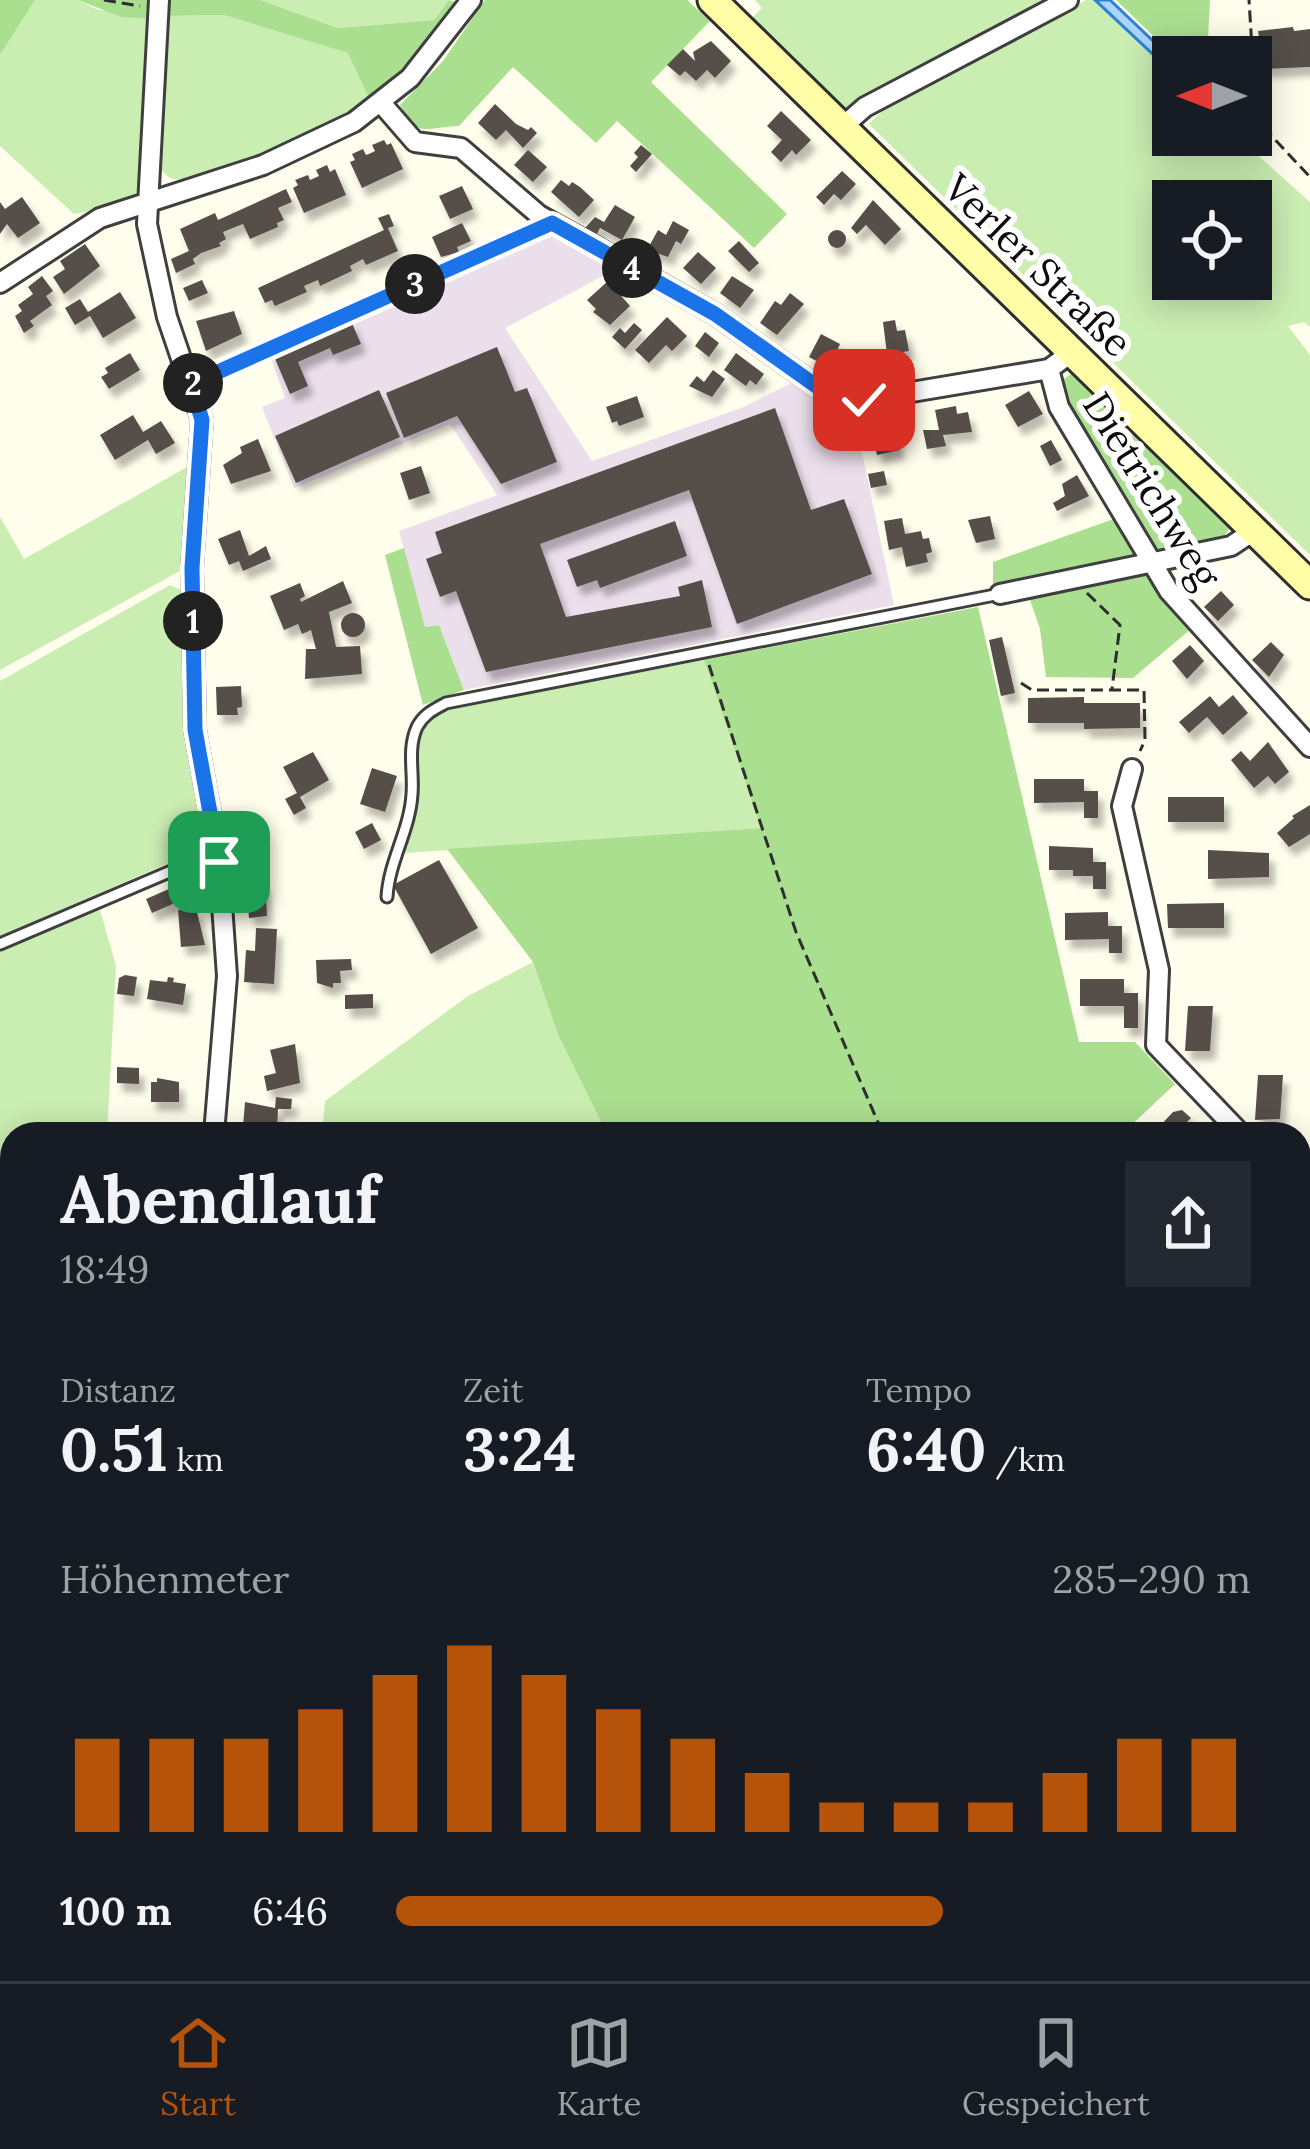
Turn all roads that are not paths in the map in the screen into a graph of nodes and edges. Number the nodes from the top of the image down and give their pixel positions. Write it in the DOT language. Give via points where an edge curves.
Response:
graph roads {
  1 [pos="471,0"];
  2 [pos="712,0"];
  3 [pos="1067,0"];
  4 [pos="160,3"];
  5 [pos="382,104"];
  6 [pos="842,128"];
  7 [pos="148,200"];
  8 [pos="552,223"];
  9 [pos="436,275"];
  10 [pos="0,283"];
  11 [pos="1060,361"];
  12 [pos="1255,530"];
  13 [pos="1151,563"];
  14 [pos="1310,585"];
  15 [pos="1000,594"];
  16 [pos="1310,747"];
  17 [pos="1132,770"];
  18 [pos="217,852"];
  19 [pos="387,897"];
  20 [pos="0,944"];
  21 [pos="215,1122"];
  22 [pos="1229,1122"];
  1 -- 5 [label="street"];
  2 -- 6 [label="main road, Verler Straße"];
  3 -- 6 [label="street" via="865,107"];
  4 -- 7 [label="street"];
  5 -- 7 [label="street" via="280,158"];
  5 -- 8 [label="street" via="415,142 461,148"];
  6 -- 11 [label="main road, Verler Straße"];
  7 -- 10 [label="street" via="100,218"];
  7 -- 18 [label="street" via="166,317 202,420 192,568 195,730"];
  8 -- 9 [label="lane"];
  8 -- 11 [label="street" via="715,314 836,398 864,400"];
  11 -- 12 [label="main road, Verler Straße"];
  11 -- 13 [label="street, Dietrichweg" via="1058,407"];
  12 -- 13 [label="street" via="1231,546"];
  12 -- 14 [label="main road, Verler Straße"];
  13 -- 15 [label="street"];
  13 -- 16 [label="street, Dietrichweg"];
  15 -- 19 [label="lane" via="446,703 428,712 412,744 412,795"];
  17 -- 22 [label="street" via="1122,806 1159,970 1156,1046"];
  18 -- 20 [label="lane"];
  18 -- 21 [label="street" via="227,976"];
}
